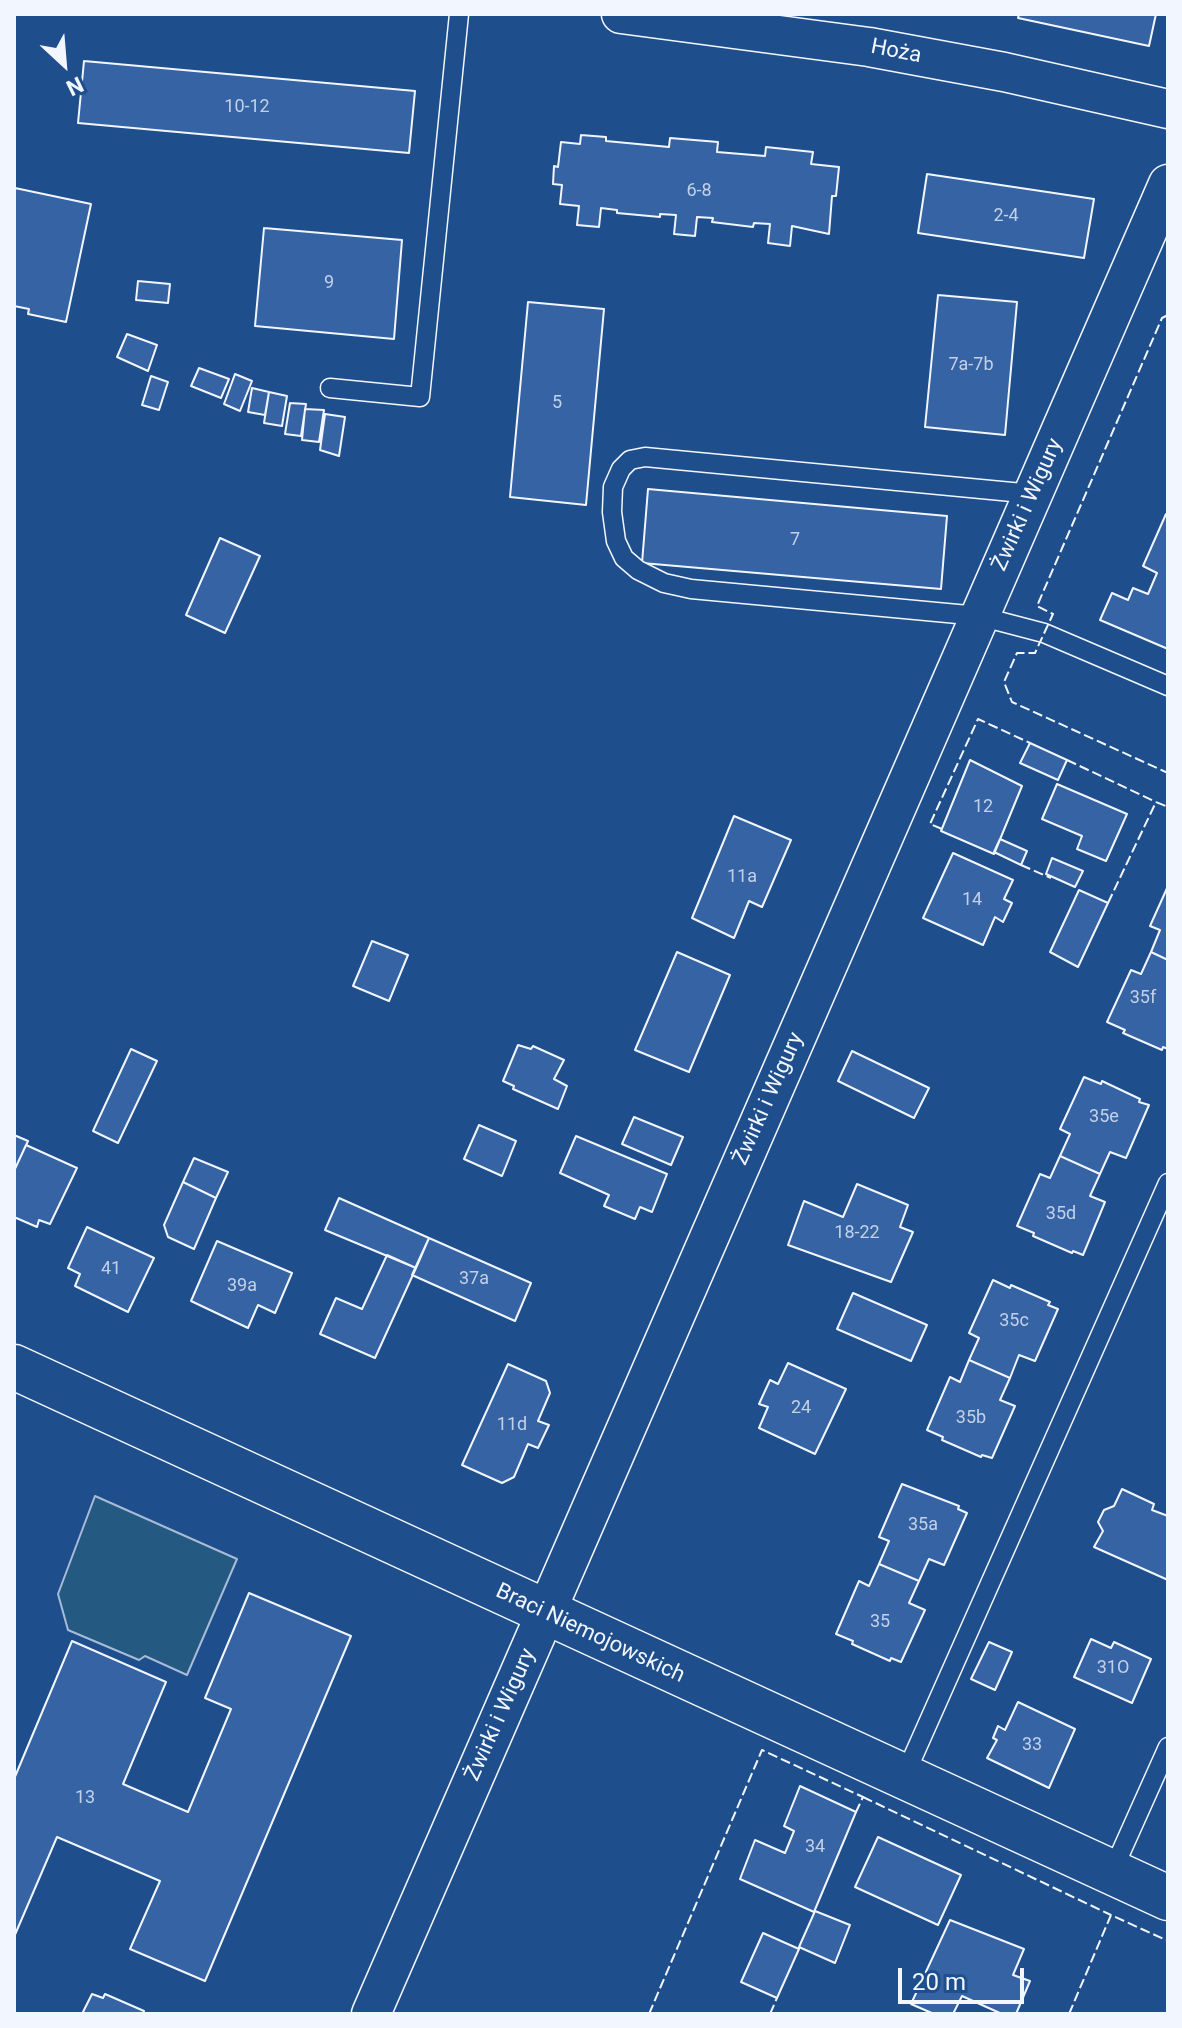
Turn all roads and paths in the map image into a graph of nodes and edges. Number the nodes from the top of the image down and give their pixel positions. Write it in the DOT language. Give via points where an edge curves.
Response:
graph roads {
  1 [pos="459,14"];
  2 [pos="621,14"];
  3 [pos="1168,109"];
  4 [pos="1168,184"];
  5 [pos="1155,250"];
  6 [pos="330,388"];
  7 [pos="1033,494"];
  8 [pos="979,616"];
  9 [pos="1168,686"];
  10 [pos="1168,1183"];
  11 [pos="14,1367"];
  12 [pos="546,1613"];
  13 [pos="1168,1747"];
  14 [pos="904,1777"];
  15 [pos="1112,1872"];
  16 [pos="1168,1898"];
  17 [pos="371,2014"];
  1 -- 6 [label="lane" via="420,397"];
  2 -- 3 [label="street, Hoża" via="869,47"];
  4 -- 5 [label="street, Żwirki i Wigury"];
  5 -- 7 [label="street, Żwirki i Wigury"];
  7 -- 8 [label="street, Żwirki i Wigury"];
  7 -- 8 [label="lane" via="645,457 630,460 613,487 616,541 624,558 664,583"];
  8 -- 9 [label="lane" via="1044,633"];
  8 -- 12 [label="street, Żwirki i Wigury"];
  10 -- 14 [label="lane"];
  11 -- 12 [label="street, Braci Niemojowskich"];
  12 -- 14 [label="street, Braci Niemojowskich"];
  12 -- 17 [label="street, Żwirki i Wigury"];
  13 -- 15 [label="lane"];
  14 -- 15 [label="street, Braci Niemojowskich"];
  15 -- 16 [label="street, Braci Niemojowskich"];
}
